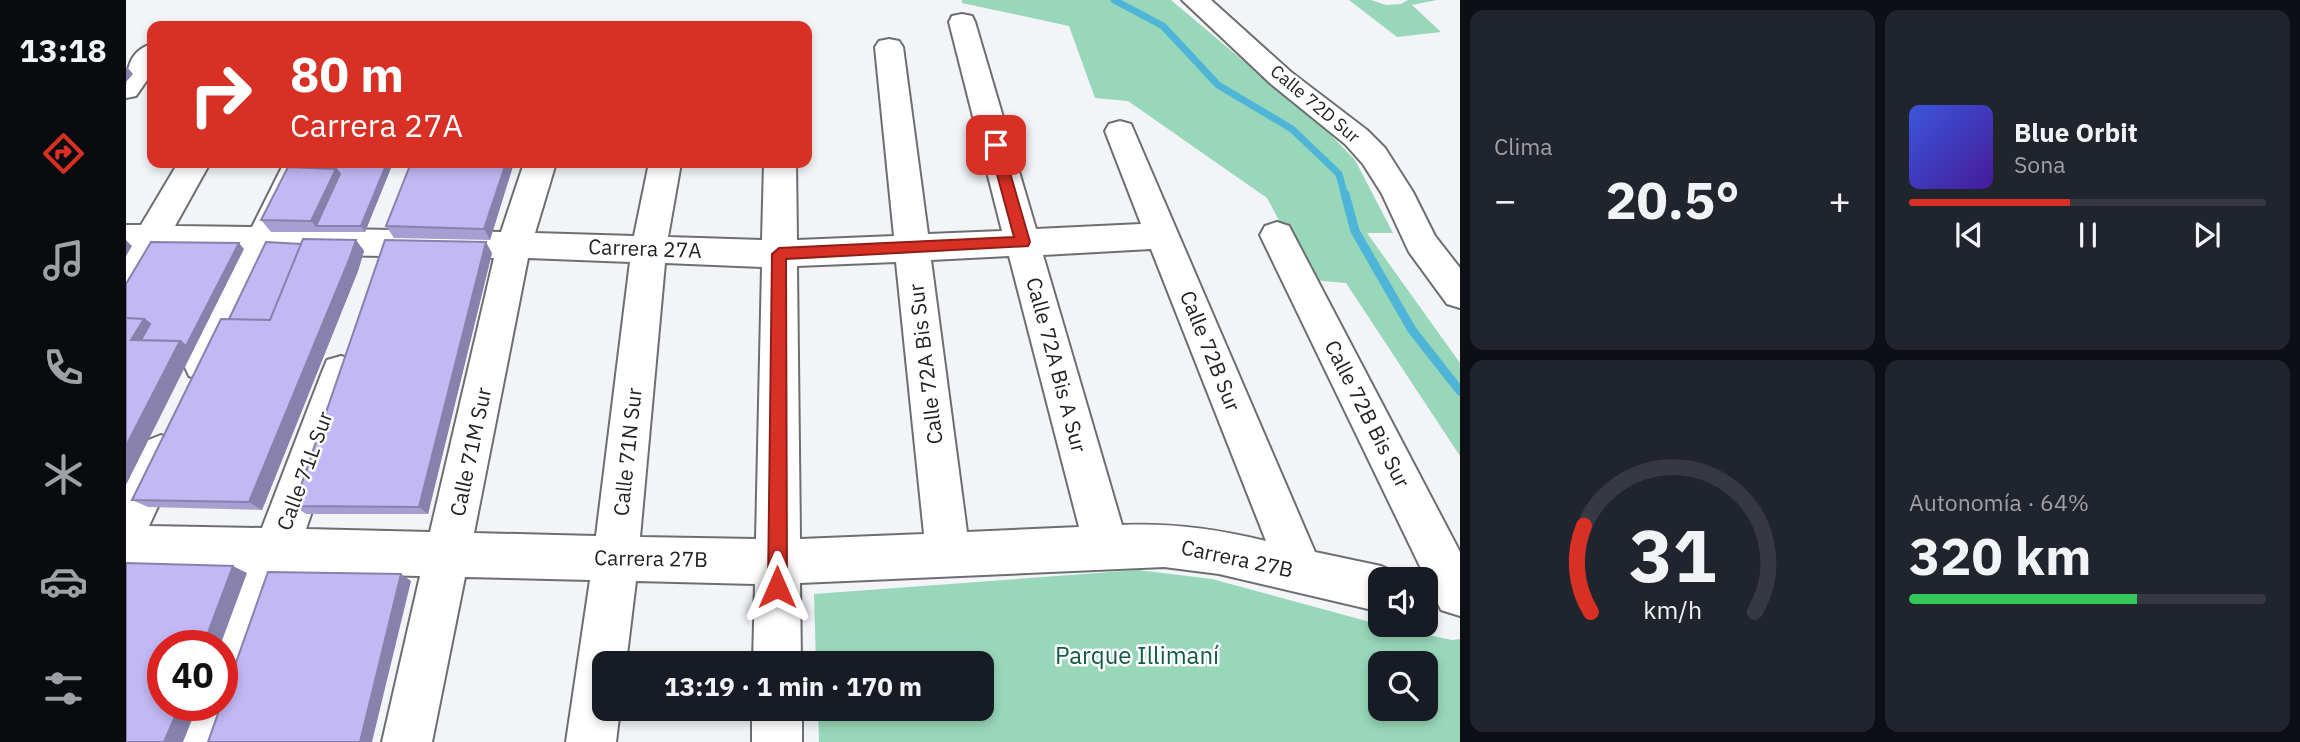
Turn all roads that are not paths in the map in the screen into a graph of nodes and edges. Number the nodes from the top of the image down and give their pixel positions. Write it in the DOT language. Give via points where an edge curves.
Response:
graph roads {
  1 [pos="1195,0"];
  2 [pos="962,22"];
  3 [pos="889,47"];
  4 [pos="147,60"];
  5 [pos="126,89"];
  6 [pos="1120,131"];
  7 [pos="190,168"];
  8 [pos="298,168"];
  9 [pos="538,168"];
  10 [pos="664,168"];
  11 [pos="780,168"];
  12 [pos="393,227"];
  13 [pos="1277,235"];
  14 [pos="1163,236"];
  15 [pos="140,238"];
  16 [pos="262,239"];
  17 [pos="1023,242"];
  18 [pos="514,245"];
  19 [pos="912,248"];
  20 [pos="649,249"];
  21 [pos="779,254"];
  22 [pos="126,282"];
  23 [pos="373,282"];
  24 [pos="1460,294"];
  25 [pos="355,333"];
  26 [pos="191,390"];
  27 [pos="173,428"];
  28 [pos="126,528"];
  29 [pos="1106,545"];
  30 [pos="126,547"];
  31 [pos="276,551"];
  32 [pos="449,555"];
  33 [pos="948,555"];
  34 [pos="616,558"];
  35 [pos="777,562"];
  36 [pos="1301,572"];
  37 [pos="1368,586"];
  38 [pos="1448,594"];
  39 [pos="777,651"];
  40 [pos="238,655"];
  41 [pos="214,721"];
  42 [pos="777,721"];
  43 [pos="207,742"];
  44 [pos="407,742"];
  45 [pos="592,742"];
  46 [pos="777,742"];
  1 -- 24 [label="street, Calle 72D Sur" via="1374,156 1397,192 1420,243"];
  2 -- 17 [label="street, Calle 72A Bis A Sur"];
  3 -- 19 [label="street, Calle 72A Bis Sur"];
  4 -- 5 [label="street"];
  6 -- 14 [label="street, Calle 72B Sur"];
  7 -- 15 [label="street"];
  8 -- 16 [label="street"];
  9 -- 18 [label="street, Calle 71M Sur"];
  10 -- 20 [label="street, Calle 71N Sur"];
  11 -- 21 [label="street"];
  12 -- 16 [label="street, Carrera 27A"];
  12 -- 18 [label="street, Carrera 27A"];
  12 -- 23 [label="street"];
  13 -- 38 [label="street, Calle 72B Bis Sur"];
  14 -- 17 [label="street, Carrera 27A"];
  14 -- 36 [label="street, Calle 72B Sur"];
  15 -- 16 [label="street, Carrera 27A"];
  15 -- 22 [label="street"];
  16 -- 26 [label="street"];
  17 -- 19 [label="street, Carrera 27A"];
  17 -- 29 [label="street, Calle 72A Bis A Sur"];
  18 -- 20 [label="street, Carrera 27A"];
  18 -- 32 [label="street, Calle 71M Sur"];
  19 -- 21 [label="street, Carrera 27A"];
  19 -- 33 [label="street, Calle 72A Bis Sur"];
  20 -- 21 [label="street, Carrera 27A"];
  20 -- 34 [label="street, Calle 71N Sur"];
  21 -- 35 [label="street"];
  25 -- 31 [label="street, Calle 71L Sur"];
  27 -- 28 [label="street"];
  29 -- 33 [label="street, Carrera 27B"];
  29 -- 36 [label="street, Carrera 27B" via="1193,547"];
  30 -- 31 [label="street, Carrera 27B"];
  31 -- 32 [label="street, Carrera 27B"];
  31 -- 40 [label="street, Calle 71L Sur"];
  32 -- 34 [label="street, Carrera 27B"];
  32 -- 44 [label="street, Calle 71M Sur"];
  33 -- 35 [label="street, Carrera 27B"];
  34 -- 35 [label="street, Carrera 27B"];
  34 -- 45 [label="street, Calle 71N Sur"];
  35 -- 39 [label="street"];
  36 -- 37 [label="street, Carrera 27B"];
  41 -- 43 [label="street"];
  42 -- 46 [label="street"];
}
